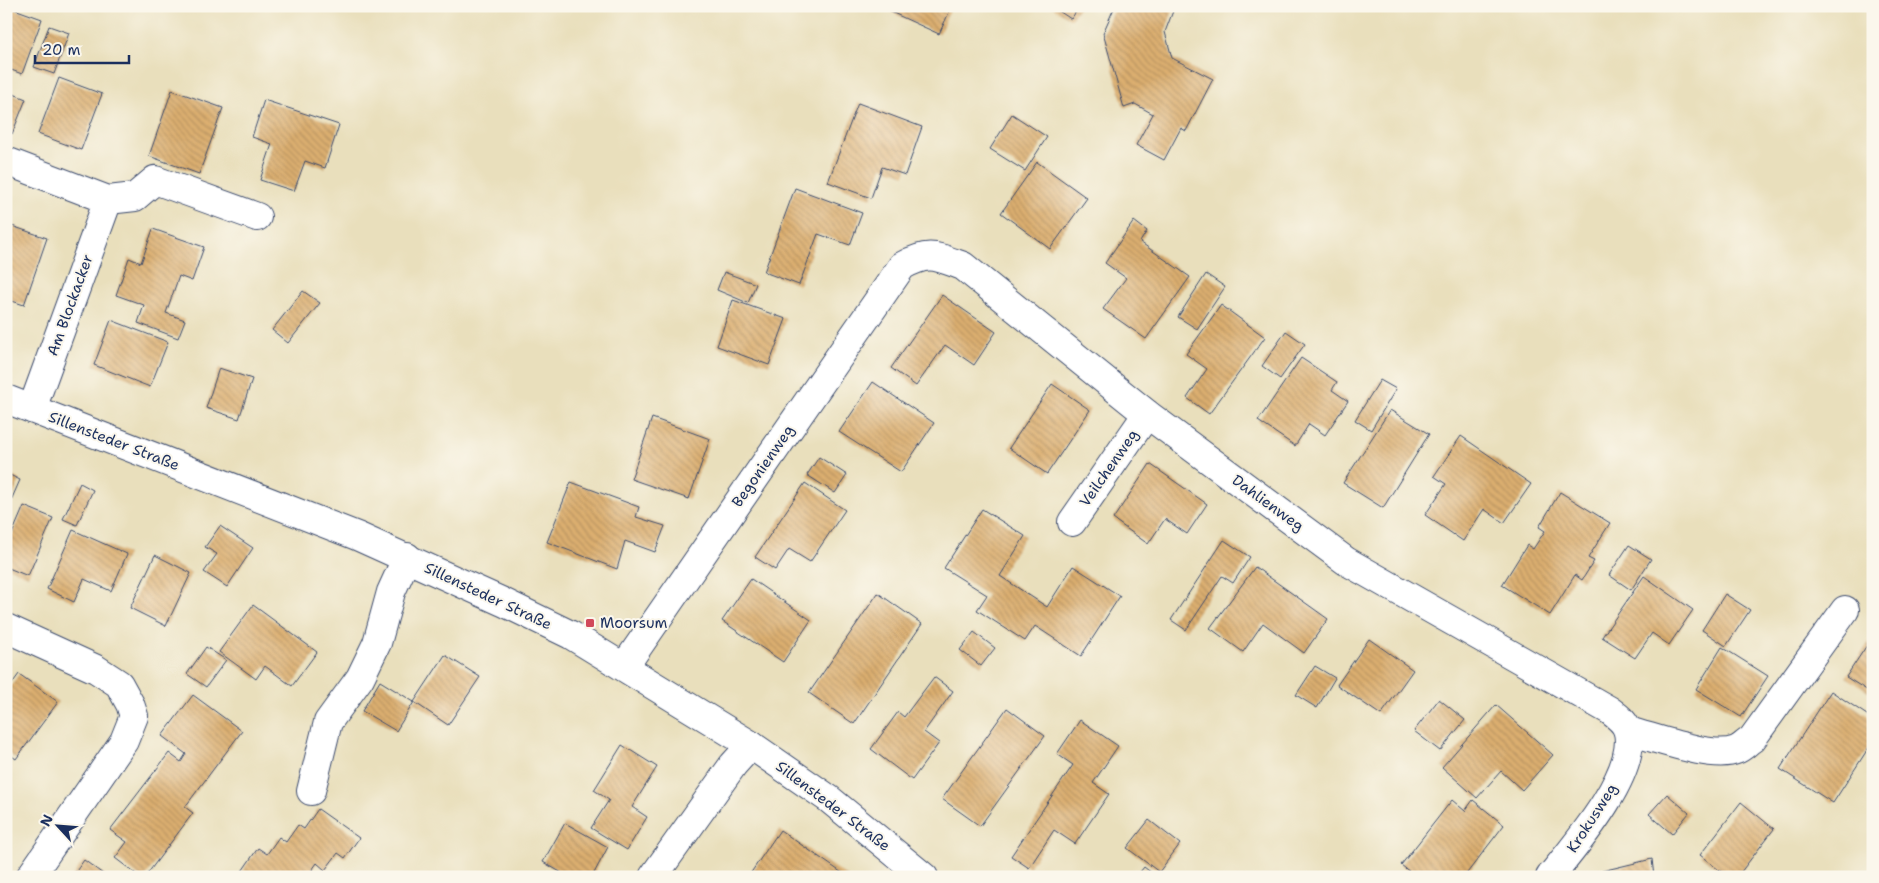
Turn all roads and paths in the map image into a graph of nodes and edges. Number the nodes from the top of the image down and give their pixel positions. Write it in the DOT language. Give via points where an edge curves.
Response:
graph roads {
  1 [pos="6,160"];
  2 [pos="108,200"];
  3 [pos="257,217"];
  4 [pos="902,266"];
  5 [pos="6,399"];
  6 [pos="32,409"];
  7 [pos="1147,414"];
  8 [pos="1072,522"];
  9 [pos="407,557"];
  10 [pos="1845,610"];
  11 [pos="6,628"];
  12 [pos="624,667"];
  13 [pos="1628,743"];
  14 [pos="751,745"];
  15 [pos="311,791"];
  16 [pos="30,877"];
  17 [pos="653,877"];
  18 [pos="924,877"];
  19 [pos="1550,877"];
  1 -- 2 [label="street"];
  2 -- 3 [label="street" via="135,197 155,180"];
  2 -- 6 [label="street, Am Blockacker"];
  4 -- 7 [label="street, Dahlienweg" via="918,257 936,256 963,266"];
  4 -- 12 [label="street, Begonienweg"];
  5 -- 6 [label="street, Sillensteder Straße"];
  6 -- 9 [label="street, Sillensteder Straße"];
  7 -- 8 [label="street, Veilchenweg"];
  7 -- 13 [label="street, Dahlienweg" via="1346,561 1609,710 1622,720"];
  9 -- 12 [label="street, Sillensteder Straße" via="571,636"];
  9 -- 15 [label="street" via="391,592 377,642 360,678 328,722"];
  10 -- 13 [label="street" via="1752,739 1736,750 1720,753"];
  11 -- 16 [label="street" via="119,684 134,716 124,742"];
  12 -- 14 [label="street, Sillensteder Straße"];
  13 -- 19 [label="street, Krokusweg" via="1613,792 1583,838"];
  14 -- 17 [label="street" via="733,765"];
  14 -- 18 [label="street, Sillensteder Straße" via="829,799"];
}
